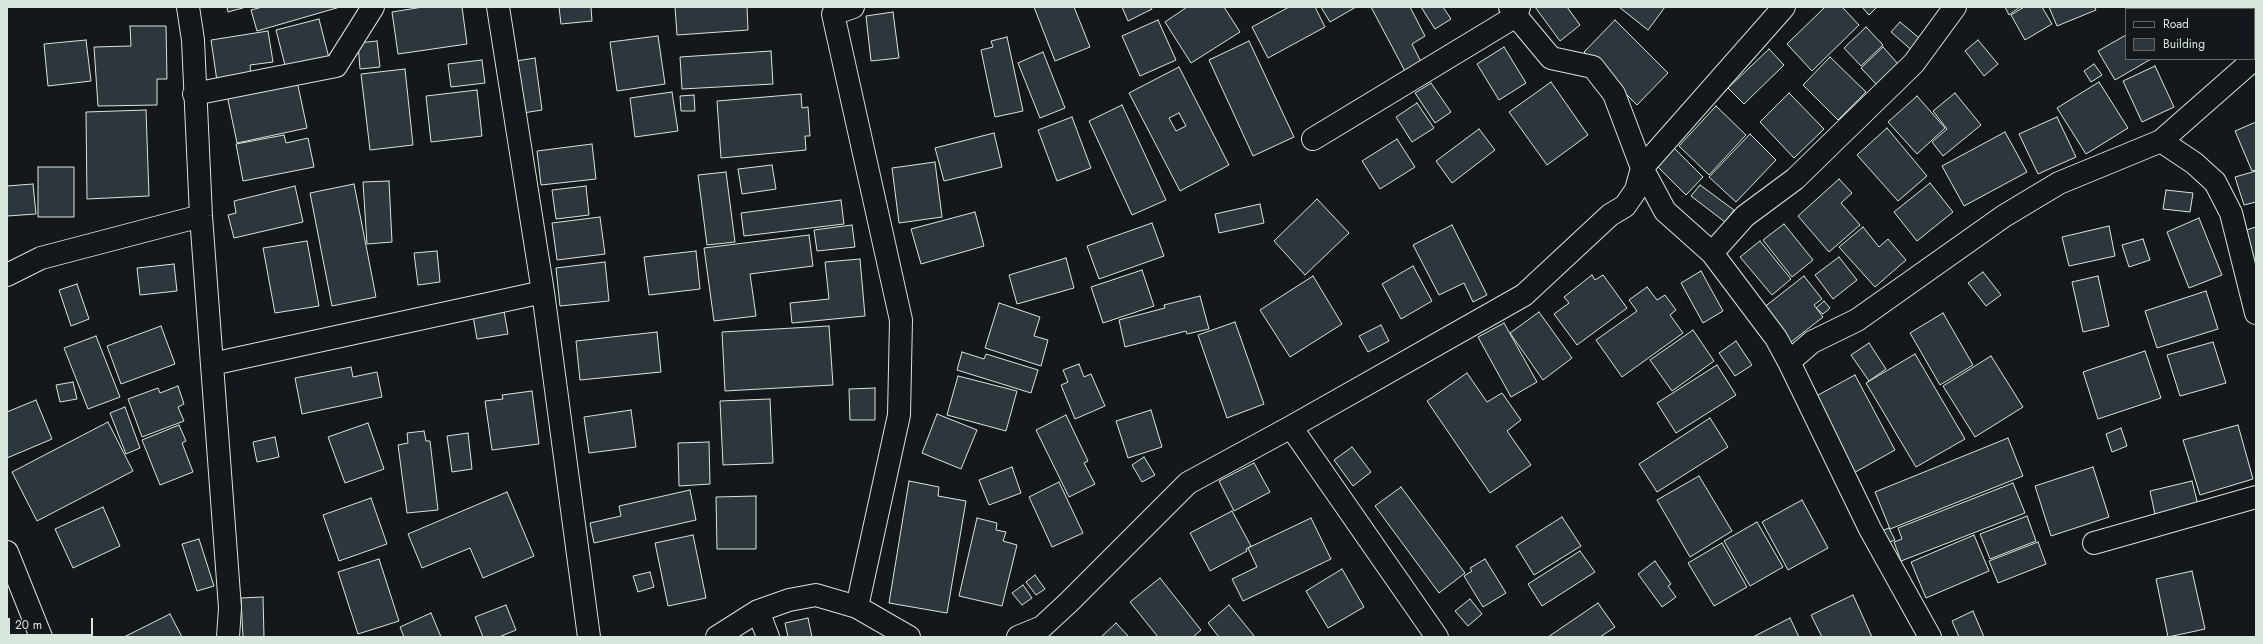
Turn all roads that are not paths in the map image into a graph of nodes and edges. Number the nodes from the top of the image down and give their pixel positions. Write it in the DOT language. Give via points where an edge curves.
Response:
graph roads {
  1 [pos="188,7"];
  2 [pos="374,7"];
  3 [pos="498,7"];
  4 [pos="1784,7"];
  5 [pos="1955,7"];
  6 [pos="839,9"];
  7 [pos="1515,10"];
  8 [pos="2252,61"];
  9 [pos="194,94"];
  10 [pos="1313,139"];
  11 [pos="2161,141"];
  12 [pos="1642,168"];
  13 [pos="201,216"];
  14 [pos="1712,253"];
  15 [pos="7,275"];
  16 [pos="543,292"];
  17 [pos="2256,313"];
  18 [pos="1789,362"];
  19 [pos="212,364"];
  20 [pos="1291,428"];
  21 [pos="2256,497"];
  22 [pos="2094,543"];
  23 [pos="7,552"];
  24 [pos="857,607"];
  25 [pos="758,611"];
  26 [pos="1047,632"];
  27 [pos="41,637"];
  28 [pos="228,637"];
  29 [pos="589,637"];
  30 [pos="717,637"];
  31 [pos="768,637"];
  32 [pos="909,637"];
  33 [pos="1018,637"];
  34 [pos="1437,637"];
  35 [pos="1930,637"];
  1 -- 9 [label="street" via="193,40"];
  2 -- 9 [label="street" via="336,66"];
  3 -- 16 [label="street"];
  4 -- 12 [label="street"];
  5 -- 14 [label="street" via="1914,63 1795,179 1745,216"];
  6 -- 24 [label="street" via="901,320 899,415"];
  7 -- 10 [label="street"];
  7 -- 12 [label="street" via="1551,58 1593,67 1614,94"];
  8 -- 11 [label="street"];
  9 -- 13 [label="street"];
  11 -- 17 [label="street" via="2194,163 2215,182 2231,213"];
  11 -- 18 [label="street" via="2059,183 2004,216 1857,320 1812,342"];
  12 -- 14 [label="street" via="1665,210"];
  12 -- 20 [label="street" via="1636,190 1625,206 1610,215 1524,295"];
  13 -- 15 [label="street" via="41,258"];
  13 -- 19 [label="street"];
  14 -- 18 [label="street" via="1776,338"];
  16 -- 19 [label="street"];
  16 -- 29 [label="street"];
  18 -- 35 [label="street" via="1870,528"];
  19 -- 28 [label="street" via="230,608"];
  20 -- 26 [label="street" via="1188,483 1070,602"];
  20 -- 34 [label="street"];
  21 -- 22 [label="street"];
  23 -- 27 [label="street"];
  24 -- 25 [label="street" via="816,595 789,600"];
  24 -- 32 [label="street"];
  25 -- 30 [label="street"];
  25 -- 31 [label="street"];
  26 -- 33 [label="street"];
}
